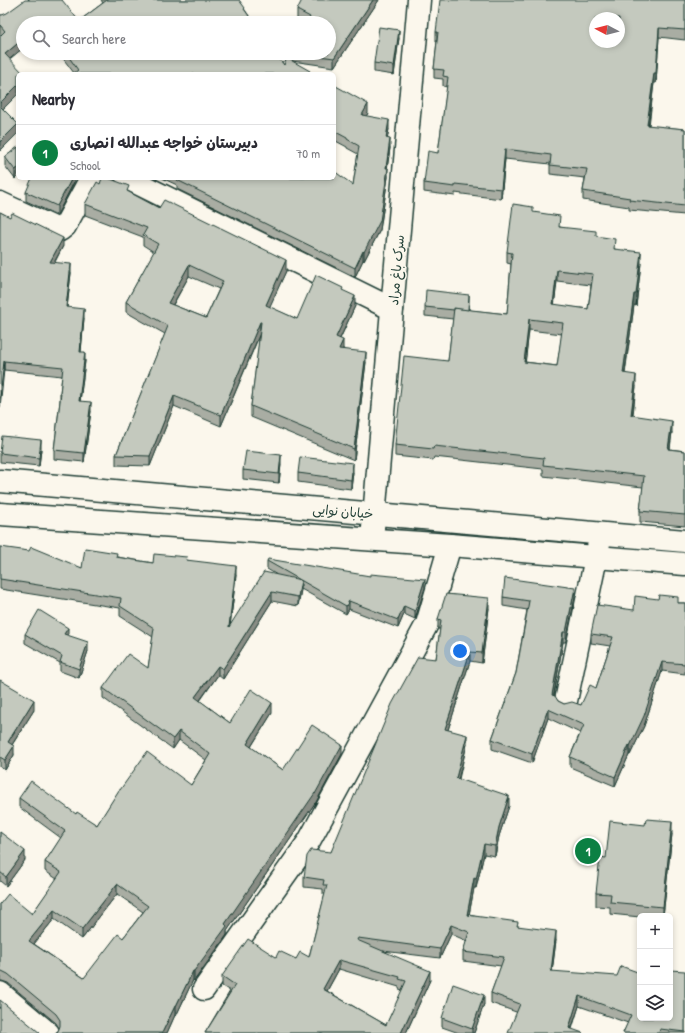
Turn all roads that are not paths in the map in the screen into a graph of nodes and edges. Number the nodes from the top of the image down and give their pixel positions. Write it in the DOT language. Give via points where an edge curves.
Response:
graph roads {
  1 [pos="17,0"];
  2 [pos="419,0"];
  3 [pos="0,12"];
  4 [pos="90,180"];
  5 [pos="132,180"];
  6 [pos="0,203"];
  7 [pos="392,309"];
  8 [pos="0,481"];
  9 [pos="374,513"];
  10 [pos="0,514"];
  11 [pos="600,534"];
  12 [pos="372,540"];
  13 [pos="685,542"];
  14 [pos="450,545"];
  15 [pos="596,557"];
  16 [pos="685,564"];
  17 [pos="566,701"];
  18 [pos="204,989"];
  19 [pos="0,993"];
  20 [pos="48,1033"];
  1 -- 3 [label="street"];
  2 -- 7 [label="street, سرک باغ مراد"];
  4 -- 6 [label="street" via="65,226 60,230"];
  5 -- 7 [label="street"];
  7 -- 9 [label="street, سرک باغ مراد"];
  8 -- 9 [label="street, خیابان نوایی"];
  9 -- 11 [label="street, خیابان نوایی"];
  9 -- 12 [label="street, سرک باغ مراد"];
  10 -- 12 [label="street, خیابان نوایی"];
  11 -- 13 [label="street, خیابان نوایی"];
  11 -- 15 [label="street"];
  12 -- 14 [label="street, خیابان نوایی"];
  14 -- 15 [label="street, خیابان نوایی"];
  14 -- 18 [label="street" via="427,624 309,841"];
  15 -- 16 [label="street, خیابان نوایی"];
  15 -- 17 [label="street"];
  19 -- 20 [label="street"];
}
